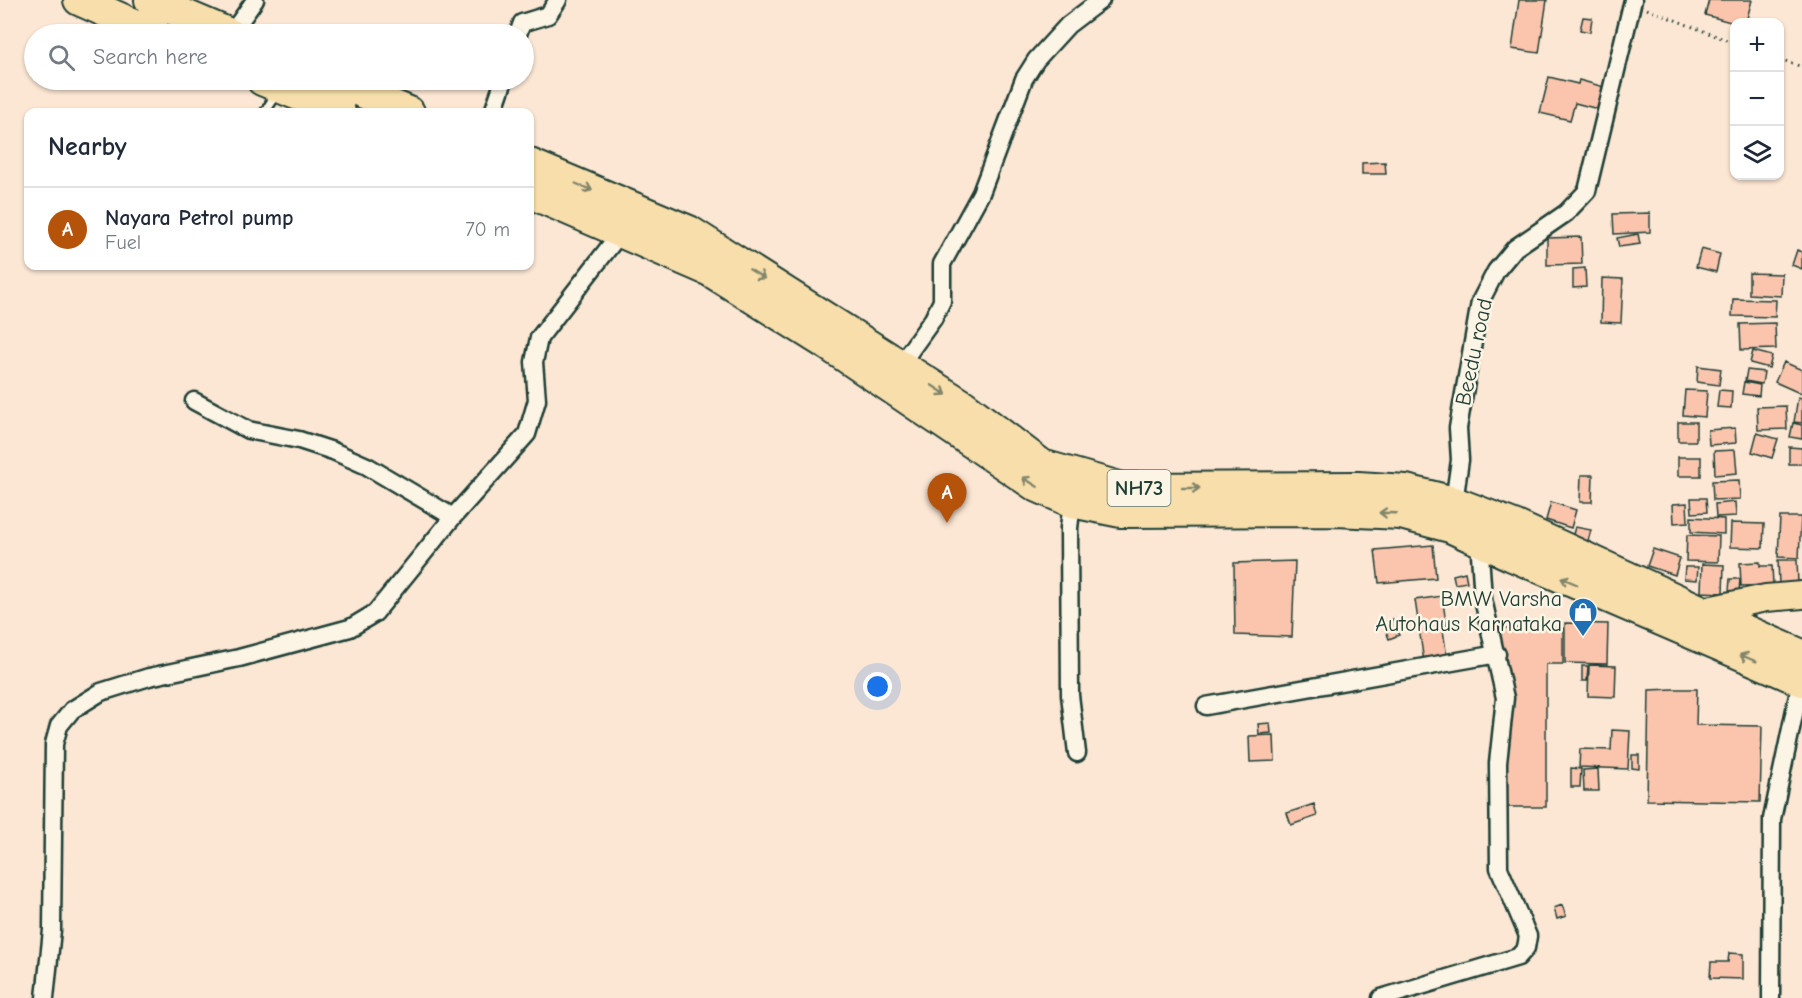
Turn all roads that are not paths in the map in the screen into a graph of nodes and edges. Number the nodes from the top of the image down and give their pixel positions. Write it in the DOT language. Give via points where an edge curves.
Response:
graph roads {
  1 [pos="79,0"];
  2 [pos="150,0"];
  3 [pos="255,0"];
  4 [pos="558,0"];
  5 [pos="1101,0"];
  6 [pos="1629,1"];
  7 [pos="133,24"];
  8 [pos="206,24"];
  9 [pos="237,24"];
  10 [pos="522,24"];
  11 [pos="270,90"];
  12 [pos="288,90"];
  13 [pos="357,90"];
  14 [pos="501,90"];
  15 [pos="266,108"];
  16 [pos="331,108"];
  17 [pos="400,108"];
  18 [pos="494,108"];
  19 [pos="534,166"];
  20 [pos="534,195"];
  21 [pos="621,232"];
  22 [pos="900,365"];
  23 [pos="194,401"];
  24 [pos="1072,502"];
  25 [pos="1454,502"];
  26 [pos="453,517"];
  27 [pos="1479,539"];
  28 [pos="1802,596"];
  29 [pos="1697,622"];
  30 [pos="1497,654"];
  31 [pos="1802,655"];
  32 [pos="1802,681"];
  33 [pos="1206,706"];
  34 [pos="1077,753"];
  35 [pos="45,998"];
  36 [pos="1381,998"];
  37 [pos="1771,998"];
  1 -- 7 [label="highway"];
  2 -- 8 [label="highway"];
  3 -- 9 [label="street"];
  4 -- 10 [label="street" via="548,15"];
  5 -- 22 [label="street" via="1068,25 1024,79 981,193 942,264 942,301"];
  6 -- 25 [label="street, Beedu road" via="1587,191 1566,213 1515,248 1496,271 1480,302 1458,428 1460,460"];
  11 -- 15 [label="lane"];
  12 -- 16 [label="highway"];
  13 -- 17 [label="highway"];
  14 -- 18 [label="street"];
  19 -- 22 [label="highway, NH73, one-way" via="690,231"];
  20 -- 21 [label="highway, NH73"];
  24 -- 21 [label="highway, NH73, one-way" via="1036,486 828,345 710,271"];
  21 -- 26 [label="street" via="538,338 534,362 537,400 527,434"];
  22 -- 25 [label="highway, NH73, one-way" via="963,405 1042,465 1123,488 1358,487 1406,490"];
  23 -- 26 [label="street" via="248,430 333,450"];
  27 -- 24 [label="highway, NH73, one-way" via="1401,514 1121,512"];
  24 -- 34 [label="street" via="1070,695"];
  25 -- 29 [label="highway, NH73" via="1514,525"];
  26 -- 35 [label="street" via="375,613 350,628 149,677 101,692 72,710 59,726 54,744 52,930"];
  29 -- 27 [label="highway, NH73, one-way" via="1510,555"];
  27 -- 30 [label="street" via="1483,599"];
  28 -- 29 [label="main road" via="1766,598"];
  29 -- 31 [label="highway, NH73"];
  32 -- 29 [label="highway, NH73, one-way"];
  30 -- 33 [label="street"];
  30 -- 36 [label="street" via="1505,698 1498,763 1499,868 1528,936 1526,948 1518,957"];
  32 -- 37 [label="street" via="1772,819"];
}
